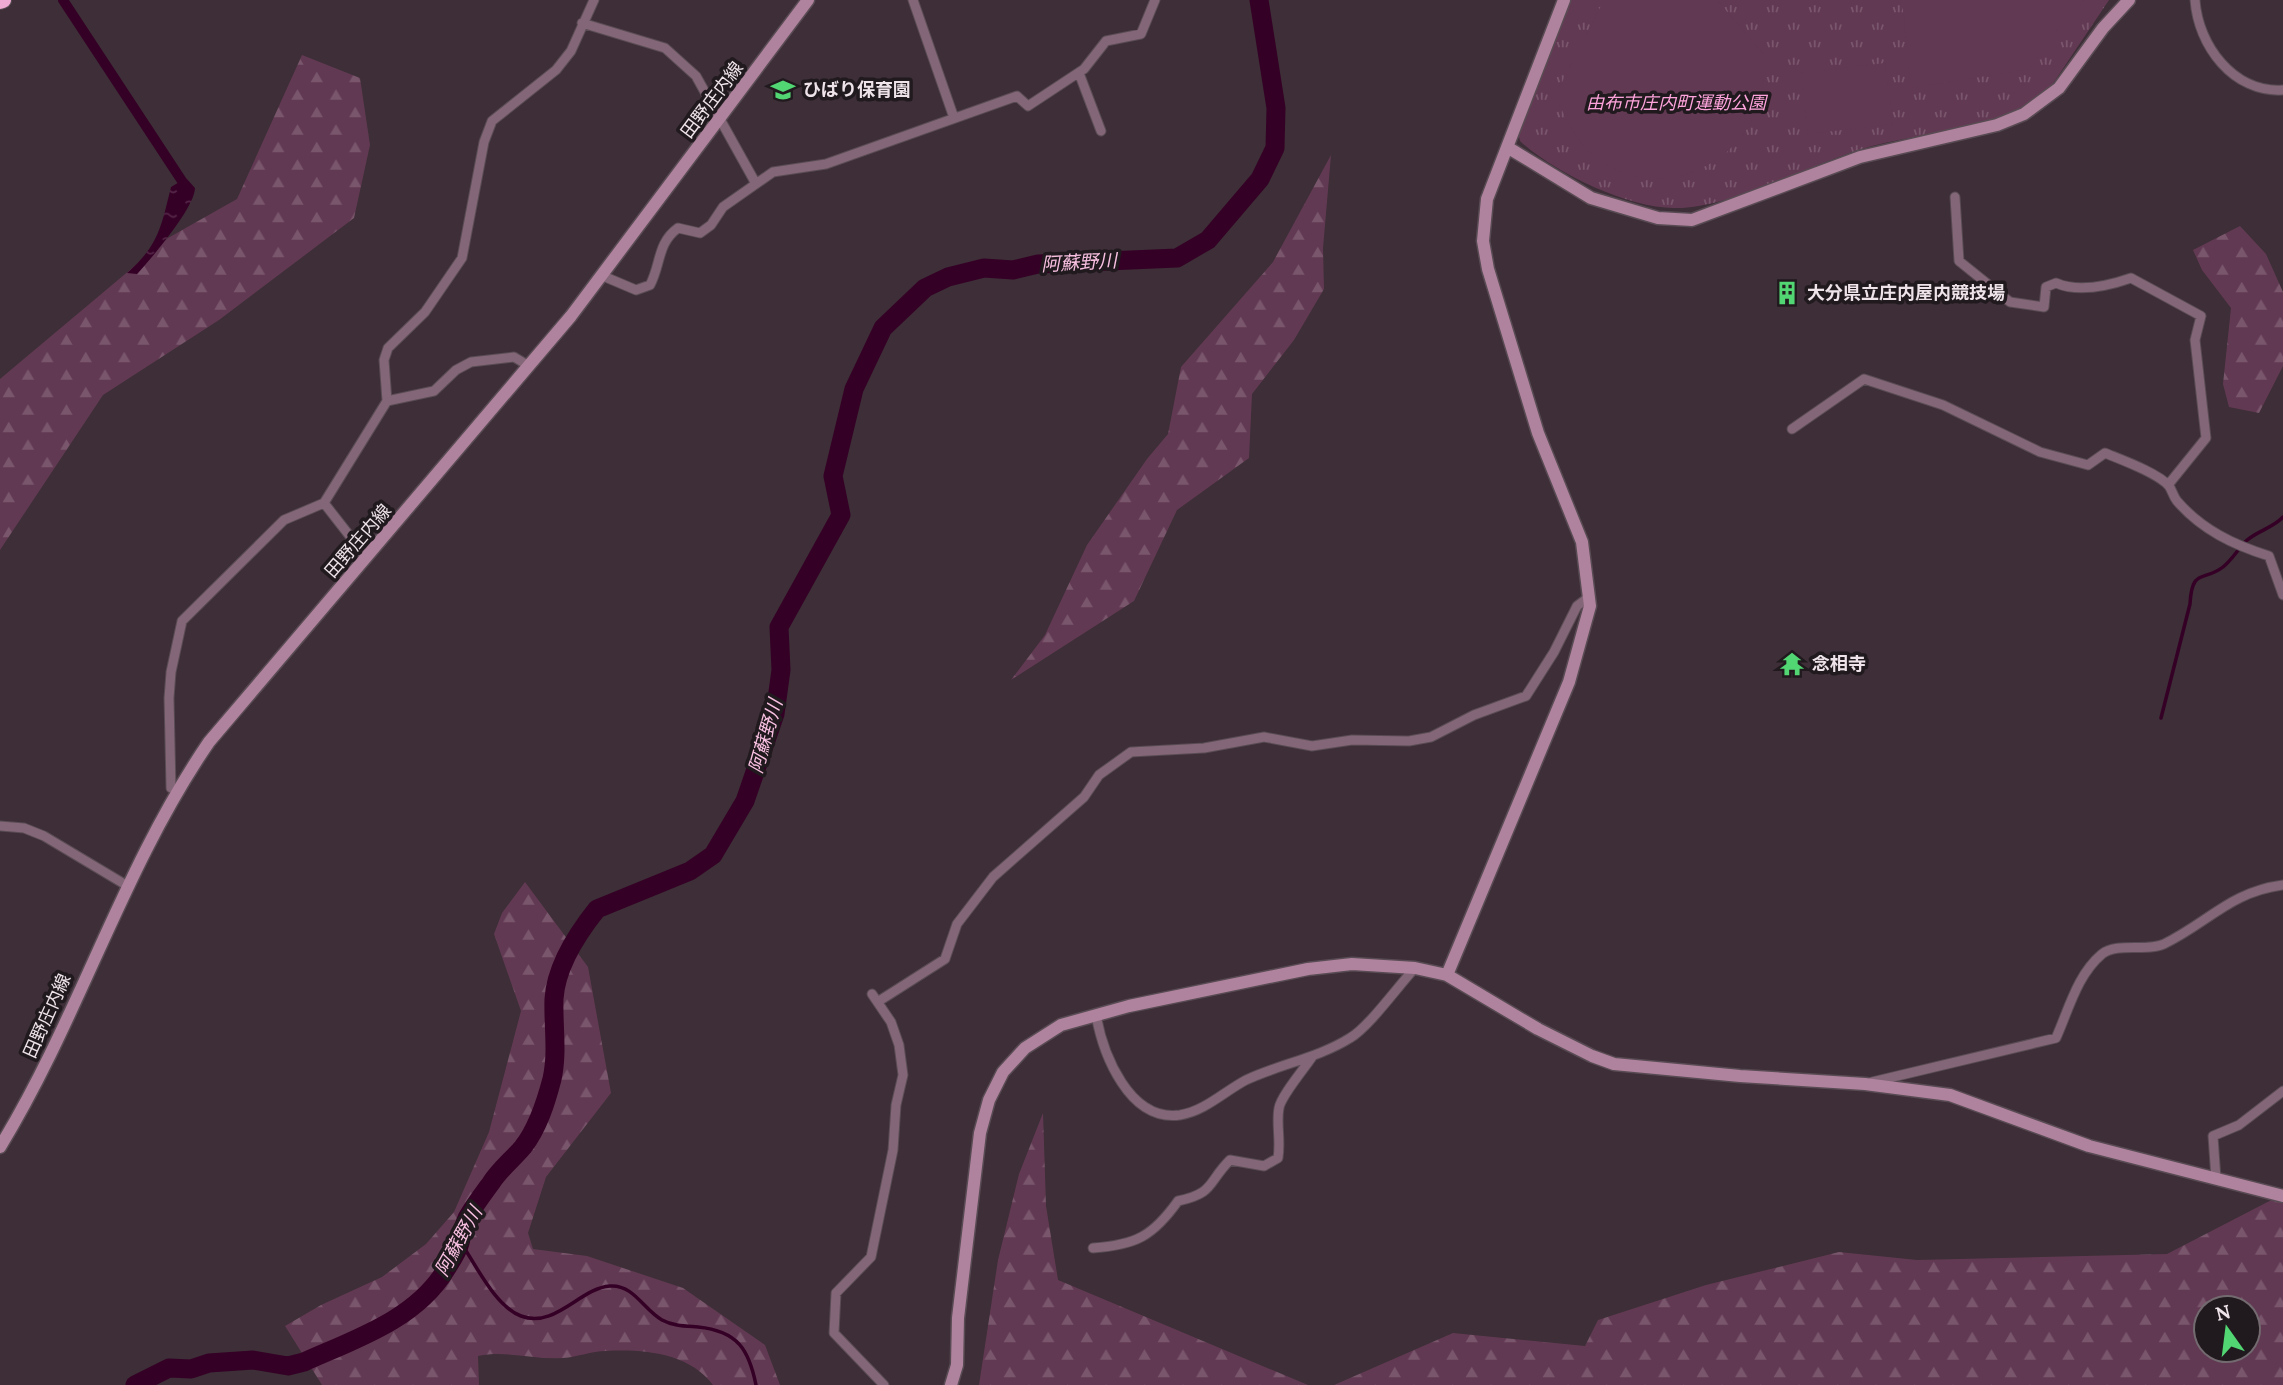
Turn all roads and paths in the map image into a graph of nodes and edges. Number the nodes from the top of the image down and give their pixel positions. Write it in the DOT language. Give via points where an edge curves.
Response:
graph roads {
  1 [pos="594,0"];
  2 [pos="808,0"];
  3 [pos="913,0"];
  4 [pos="1155,0"];
  5 [pos="1564,0"];
  6 [pos="2195,0"];
  7 [pos="2127,1"];
  8 [pos="582,23"];
  9 [pos="1079,73"];
  10 [pos="2283,90"];
  11 [pos="721,118"];
  12 [pos="954,118"];
  13 [pos="1101,131"];
  14 [pos="1507,147"];
  15 [pos="755,182"];
  16 [pos="1955,197"];
  17 [pos="603,276"];
  18 [pos="529,366"];
  19 [pos="387,401"];
  20 [pos="1792,429"];
  21 [pos="2168,485"];
  22 [pos="324,503"];
  23 [pos="367,558"];
  24 [pos="2283,595"];
  25 [pos="1589,597"];
  26 [pos="177,790"];
  27 [pos="0,826"];
  28 [pos="126,885"];
  29 [pos="2283,885"];
  30 [pos="1415,968"];
  31 [pos="1447,975"];
  32 [pos="1096,1014"];
  33 [pos="1312,1057"];
  34 [pos="1865,1084"];
  35 [pos="2283,1091"];
  36 [pos="0,1147"];
  37 [pos="2216,1179"];
  38 [pos="2283,1196"];
  39 [pos="1093,1248"];
  40 [pos="884,1385"];
  41 [pos="951,1385"];
  1 -- 8 [label="street"];
  2 -- 11 [label="street, 田野庄内線"];
  3 -- 12 [label="street"];
  4 -- 9 [label="street" via="1141,34 1106,41"];
  5 -- 14 [label="street"];
  6 -- 10 [label="street" via="2203,36 2225,67 2256,87"];
  7 -- 14 [label="street" via="2059,89 2024,114 1997,125 1860,157 1692,219 1658,218 1591,198"];
  8 -- 11 [label="street" via="665,48 696,76"];
  8 -- 19 [label="street" via="556,70 492,121 462,258 425,312 388,348 384,360"];
  9 -- 12 [label="street" via="1028,106 1017,96"];
  9 -- 13 [label="street"];
  11 -- 15 [label="street"];
  11 -- 17 [label="street, 田野庄内線"];
  12 -- 15 [label="street" via="841,160 790,167"];
  14 -- 25 [label="street" via="1488,199 1483,241 1486,260 1538,433 1582,542"];
  15 -- 17 [label="street" via="700,233 678,228 669,234 660,248 659,270 650,285 636,290"];
  16 -- 21 [label="street" via="1959,261 2010,302 2044,307 2046,287 2056,283 2069,289 2131,278 2201,316 2195,340 2206,438"];
  17 -- 18 [label="street, 田野庄内線"];
  18 -- 19 [label="street" via="514,357 471,362 434,391"];
  18 -- 23 [label="street, 田野庄内線"];
  19 -- 22 [label="street"];
  20 -- 21 [label="street" via="1864,379 1943,405 2040,452 2088,465 2105,453"];
  21 -- 24 [label="street" via="2177,501 2211,532 2270,556"];
  22 -- 23 [label="street"];
  22 -- 26 [label="street" via="284,520 181,621 169,698 169,767 171,788"];
  23 -- 26 [label="street, 田野庄内線" via="209,742"];
  25 -- 31 [label="street" via="1569,682"];
  25 -- 40 [label="street" via="1577,606 1526,696 1431,737 1312,746 1264,737 1204,748 1131,752 1099,775 1084,797 993,877 957,924 945,959 876,998 899,1045 903,1076 871,1257 836,1293 834,1333"];
  26 -- 28 [label="street, 田野庄内線"];
  27 -- 28 [label="street" via="44,836"];
  28 -- 36 [label="street, 田野庄内線" via="40,1075"];
  29 -- 34 [label="street" via="2259,888 2232,901 2162,945 2105,951 2086,969 2056,1038"];
  30 -- 31 [label="street"];
  30 -- 32 [label="street" via="1352,964 1308,969"];
  30 -- 33 [label="street" via="1352,1037"];
  31 -- 34 [label="street" via="1538,1029 1614,1063"];
  32 -- 33 [label="street" via="1122,1084 1154,1112 1180,1115 1205,1106 1247,1080"];
  32 -- 41 [label="street" via="1061,1025 1025,1048 1003,1072 989,1100 980,1133 958,1318 957,1366"];
  33 -- 39 [label="street" via="1281,1100 1278,1158 1265,1166 1230,1160 1211,1188 1178,1201 1162,1223 1141,1239"];
  34 -- 37 [label="street" via="1950,1095 2089,1146"];
  35 -- 37 [label="street" via="2239,1125 2213,1136"];
  37 -- 38 [label="street"];
}
